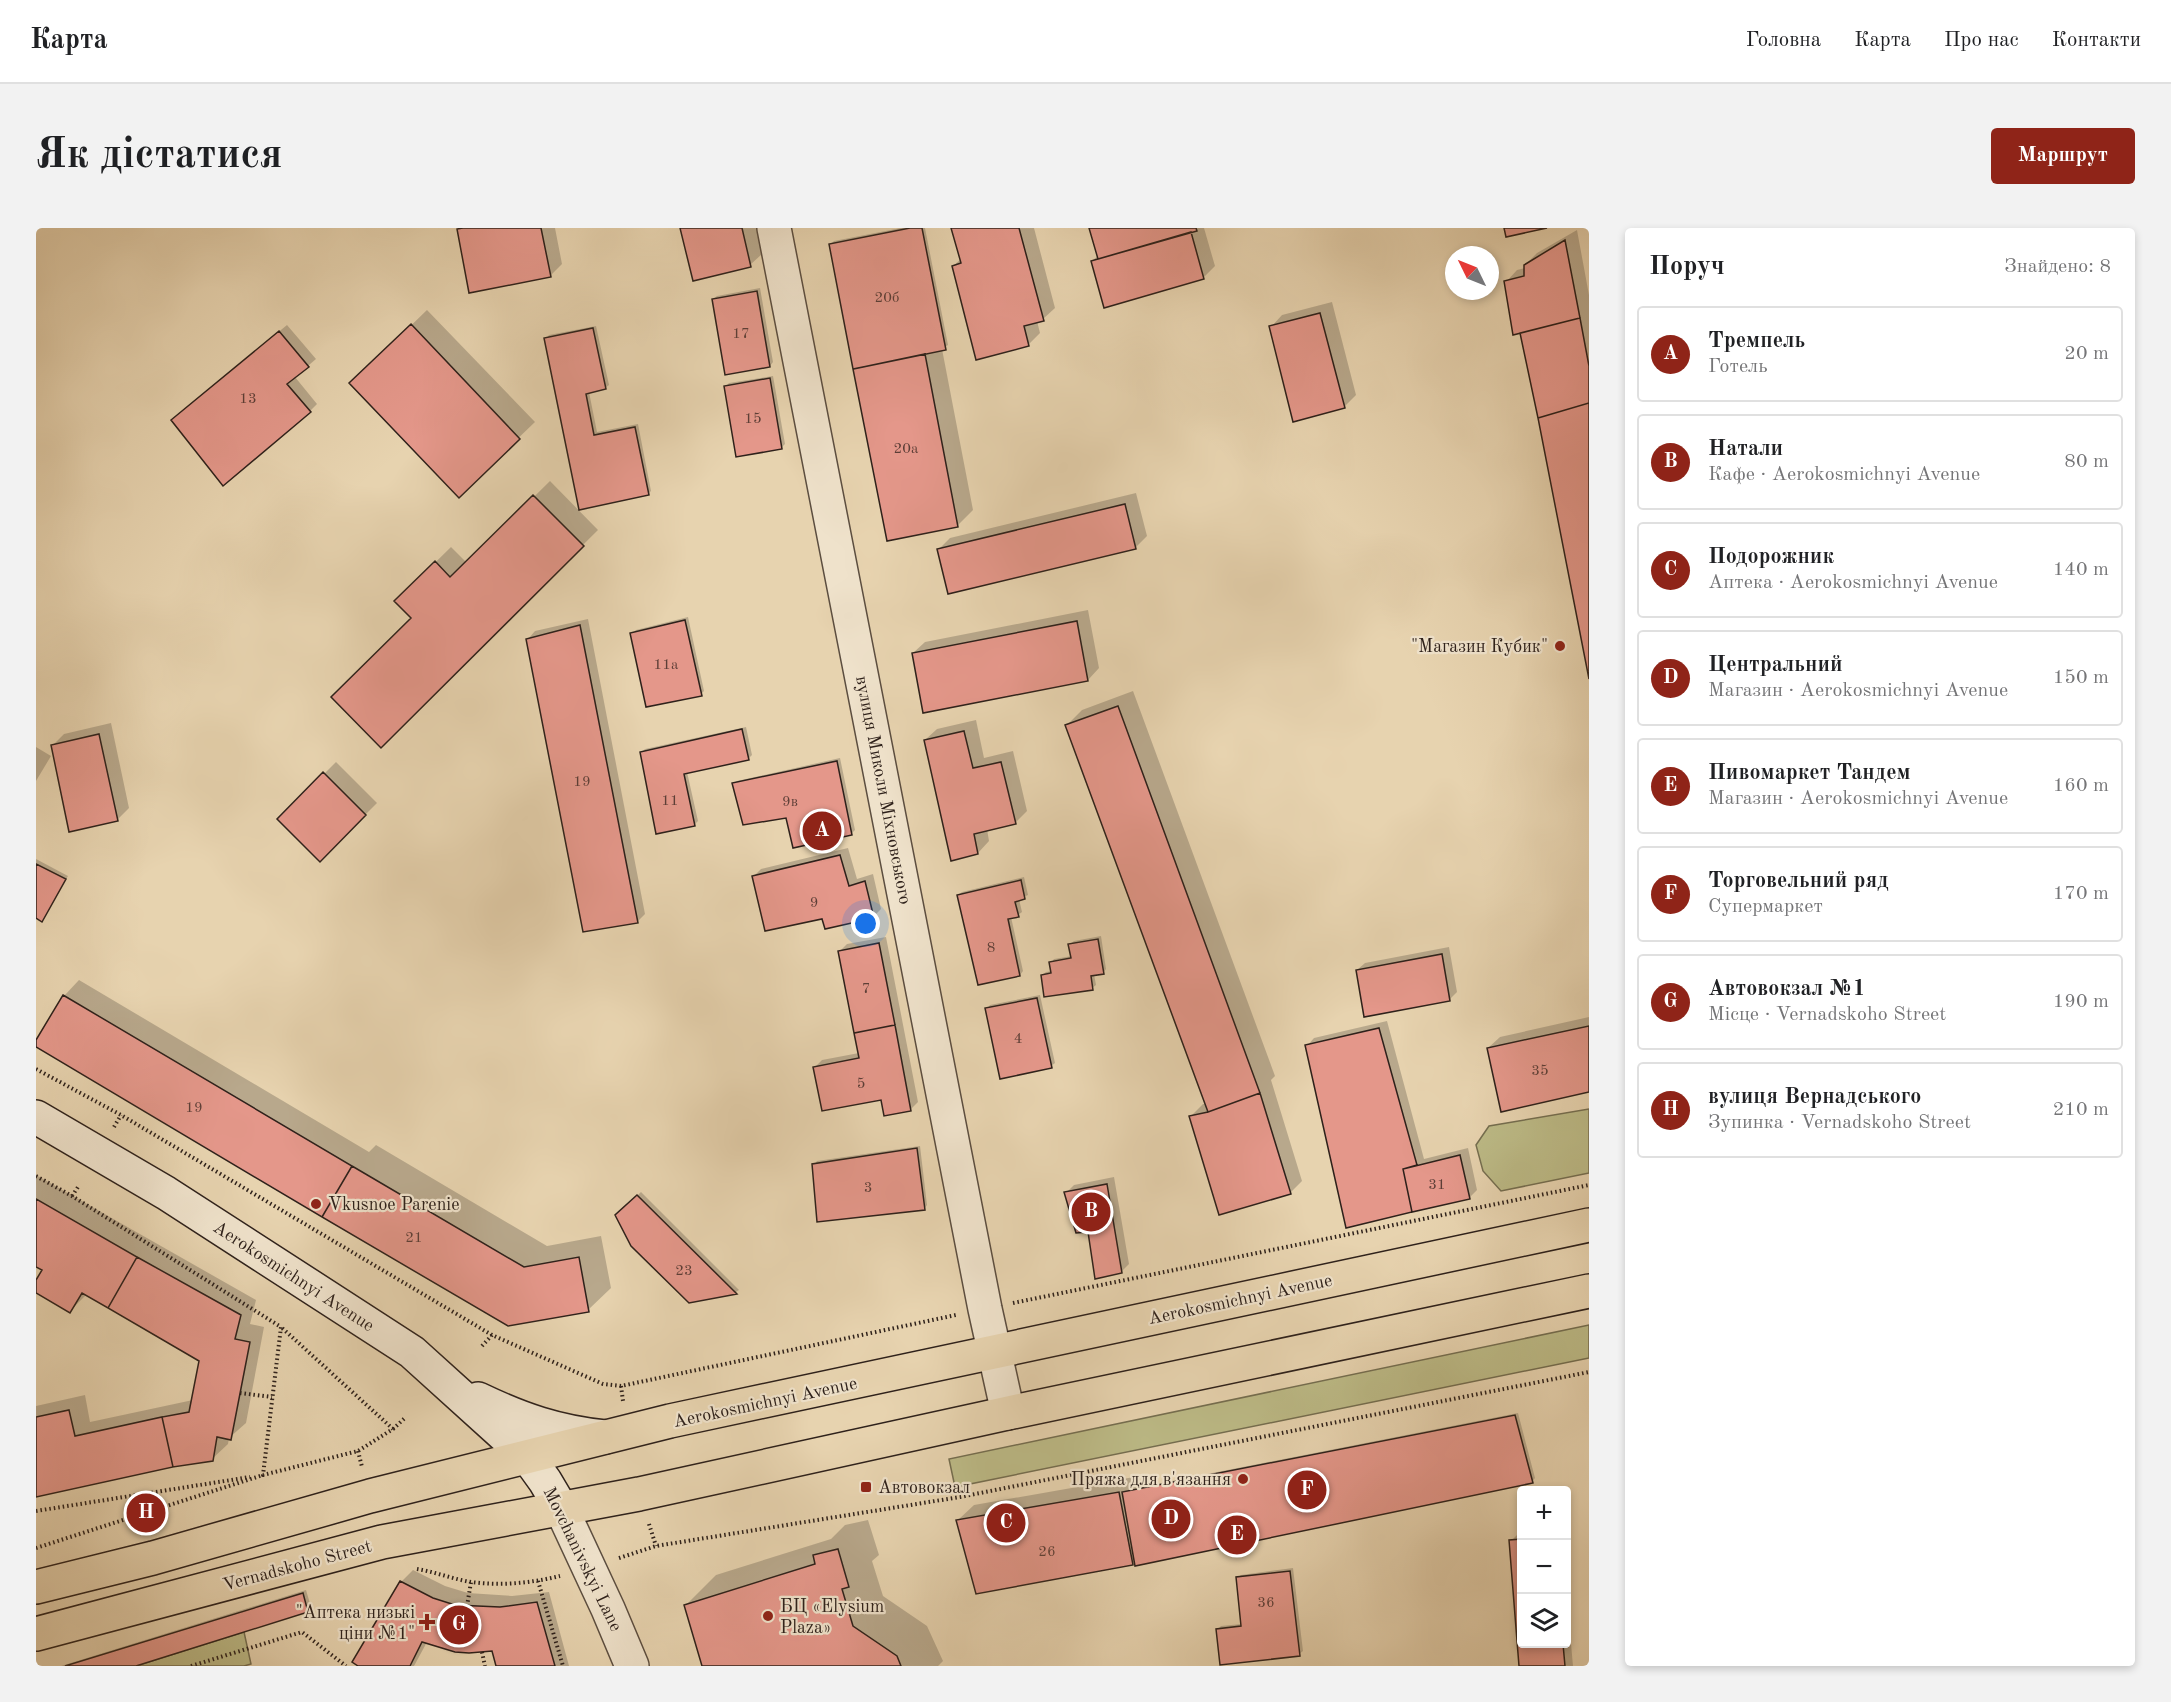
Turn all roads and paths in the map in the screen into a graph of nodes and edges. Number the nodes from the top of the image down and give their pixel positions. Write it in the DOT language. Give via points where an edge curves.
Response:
graph roads {
  1 [pos="774,228"];
  2 [pos="36,1069"];
  3 [pos="121,1115"];
  4 [pos="36,1117"];
  5 [pos="114,1127"];
  6 [pos="36,1176"];
  7 [pos="1589,1185"];
  8 [pos="78,1187"];
  9 [pos="72,1196"];
  10 [pos="1589,1225"];
  11 [pos="1589,1291"];
  12 [pos="985,1309"];
  13 [pos="281,1327"];
  14 [pos="492,1335"];
  15 [pos="482,1346"];
  16 [pos="994,1351"];
  17 [pos="1589,1372"];
  18 [pos="621,1386"];
  19 [pos="452,1387"];
  20 [pos="240,1393"];
  21 [pos="272,1397"];
  22 [pos="623,1405"];
  23 [pos="1008,1413"];
  24 [pos="406,1417"];
  25 [pos="393,1430"];
  26 [pos="606,1437"];
  27 [pos="358,1451"];
  28 [pos="527,1456"];
  29 [pos="362,1467"];
  30 [pos="263,1475"];
  31 [pos="561,1508"];
  32 [pos="36,1511"];
  33 [pos="648,1519"];
  34 [pos="36,1548"];
  35 [pos="414,1568"];
  36 [pos="471,1582"];
  37 [pos="36,1587"];
  38 [pos="467,1606"];
  39 [pos="36,1634"];
  40 [pos="482,1652"];
  41 [pos="191,1666"];
  42 [pos="346,1666"];
  43 [pos="486,1666"];
  44 [pos="563,1666"];
  45 [pos="632,1666"];
  1 -- 12 [label="street, вулиця Миколи Міхновського"];
  2 -- 3 [label="path"];
  3 -- 5 [label="path"];
  3 -- 14 [label="path"];
  4 -- 19 [label="street, Aerokosmichnyi Avenue" via="166,1193 394,1340"];
  6 -- 9 [label="path"];
  7 -- 12 [label="path"];
  8 -- 9 [label="path"];
  9 -- 13 [label="path"];
  10 -- 16 [label="main road, Aerokosmichnyi Avenue"];
  11 -- 23 [label="main road"];
  12 -- 16 [label="street, вулиця Миколи Міхновського"];
  12 -- 18 [label="path"];
  13 -- 21 [label="path"];
  13 -- 25 [label="path"];
  14 -- 15 [label="path"];
  14 -- 18 [label="path" via="603,1384"];
  16 -- 23 [label="street, вулиця Миколи Міхновського"];
  16 -- 26 [label="main road, Aerokosmichnyi Avenue"];
  17 -- 33 [label="path" via="960,1497 656,1546"];
  18 -- 22 [label="path"];
  19 -- 26 [label="street" via="532,1423 571,1434"];
  19 -- 28 [label="street, Aerokosmichnyi Avenue"];
  20 -- 21 [label="path"];
  21 -- 30 [label="path"];
  23 -- 31 [label="main road"];
  24 -- 25 [label="path"];
  25 -- 27 [label="path"];
  26 -- 28 [label="main road, Aerokosmichnyi Avenue"];
  27 -- 29 [label="path"];
  27 -- 30 [label="path"];
  28 -- 31 [label="street, Movchanivskyi Lane"];
  28 -- 37 [label="main road"];
  30 -- 32 [label="path"];
  30 -- 34 [label="path"];
  31 -- 39 [label="main road, Vernadskoho Street" via="382,1542"];
  31 -- 45 [label="street, Movchanivskyi Lane"];
  35 -- 36 [label="path"];
  36 -- 38 [label="path"];
  36 -- 44 [label="path" via="538,1581"];
  40 -- 43 [label="path"];
  41 -- 42 [label="path" via="302,1632"];
}
